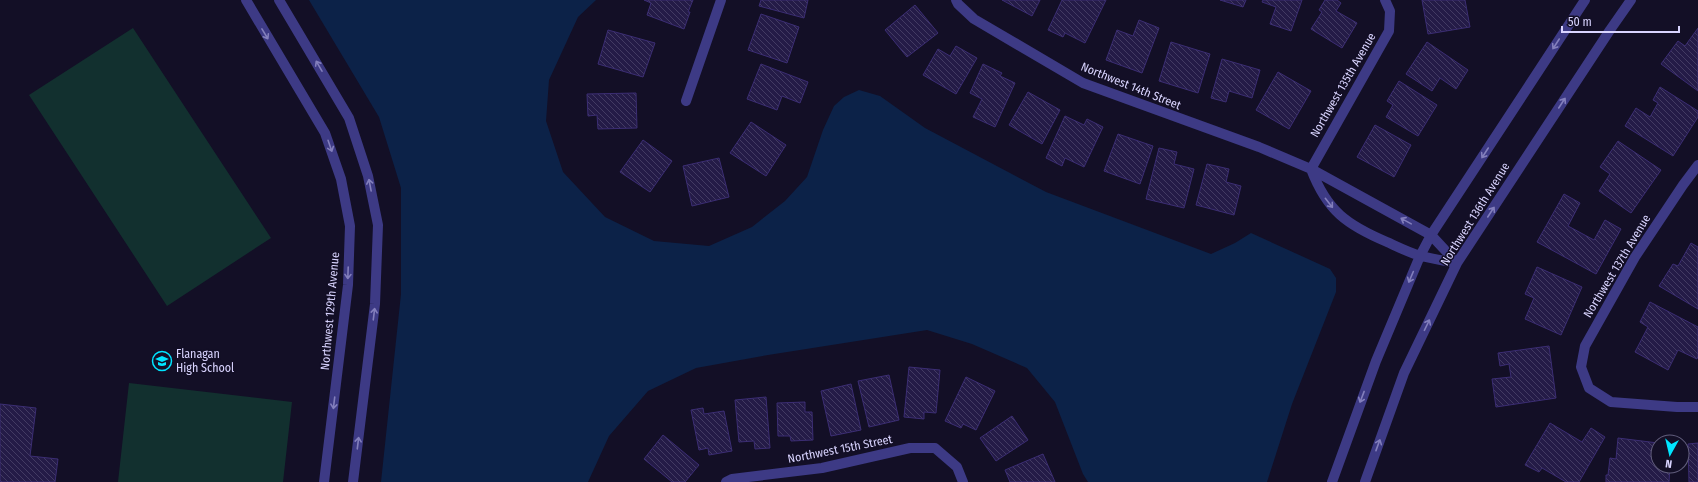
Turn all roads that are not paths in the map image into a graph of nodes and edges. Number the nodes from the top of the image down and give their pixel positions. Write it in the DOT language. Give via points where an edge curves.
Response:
graph roads {
  1 [pos="246,0"];
  2 [pos="279,0"];
  3 [pos="721,0"];
  4 [pos="956,0"];
  5 [pos="1385,0"];
  6 [pos="1585,0"];
  7 [pos="1631,0"];
  8 [pos="686,101"];
  9 [pos="1698,165"];
  10 [pos="1311,169"];
  11 [pos="1431,235"];
  12 [pos="1420,256"];
  13 [pos="1457,263"];
  14 [pos="1698,407"];
  15 [pos="324,482"];
  16 [pos="353,482"];
  17 [pos="726,482"];
  18 [pos="963,482"];
  19 [pos="1332,482"];
  20 [pos="1365,482"];
  1 -- 15 [label="street, Northwest 129th Avenue, one-way" via="325,133 342,179 350,226 348,285"];
  16 -- 2 [label="street, one-way" via="375,304 378,225 368,176 349,118"];
  3 -- 8 [label="street"];
  4 -- 10 [label="street, Northwest 14th Street" via="974,19 1083,83 1259,147"];
  5 -- 10 [label="street, Northwest 135th Avenue" via="1390,11 1389,31"];
  6 -- 11 [label="street, Northwest 136th Avenue, one-way"];
  13 -- 7 [label="street, Northwest 136th Avenue, one-way"];
  9 -- 14 [label="street, Northwest 137th Avenue" via="1635,257 1585,346 1581,367 1589,388 1611,402"];
  11 -- 10 [label="street, Northwest 14th Street, one-way"];
  10 -- 12 [label="street, one-way" via="1324,196 1343,218 1368,235"];
  11 -- 12 [label="street, Northwest 136th Avenue"];
  11 -- 13 [label="street, Northwest 14th Street"];
  12 -- 13 [label="street"];
  12 -- 19 [label="street, Northwest 136th Avenue, one-way" via="1376,361"];
  20 -- 13 [label="street, Northwest 136th Avenue, one-way" via="1404,373"];
  17 -- 18 [label="street, Northwest 15th Street" via="732,479 822,468 910,448 936,448 957,467"];
}
